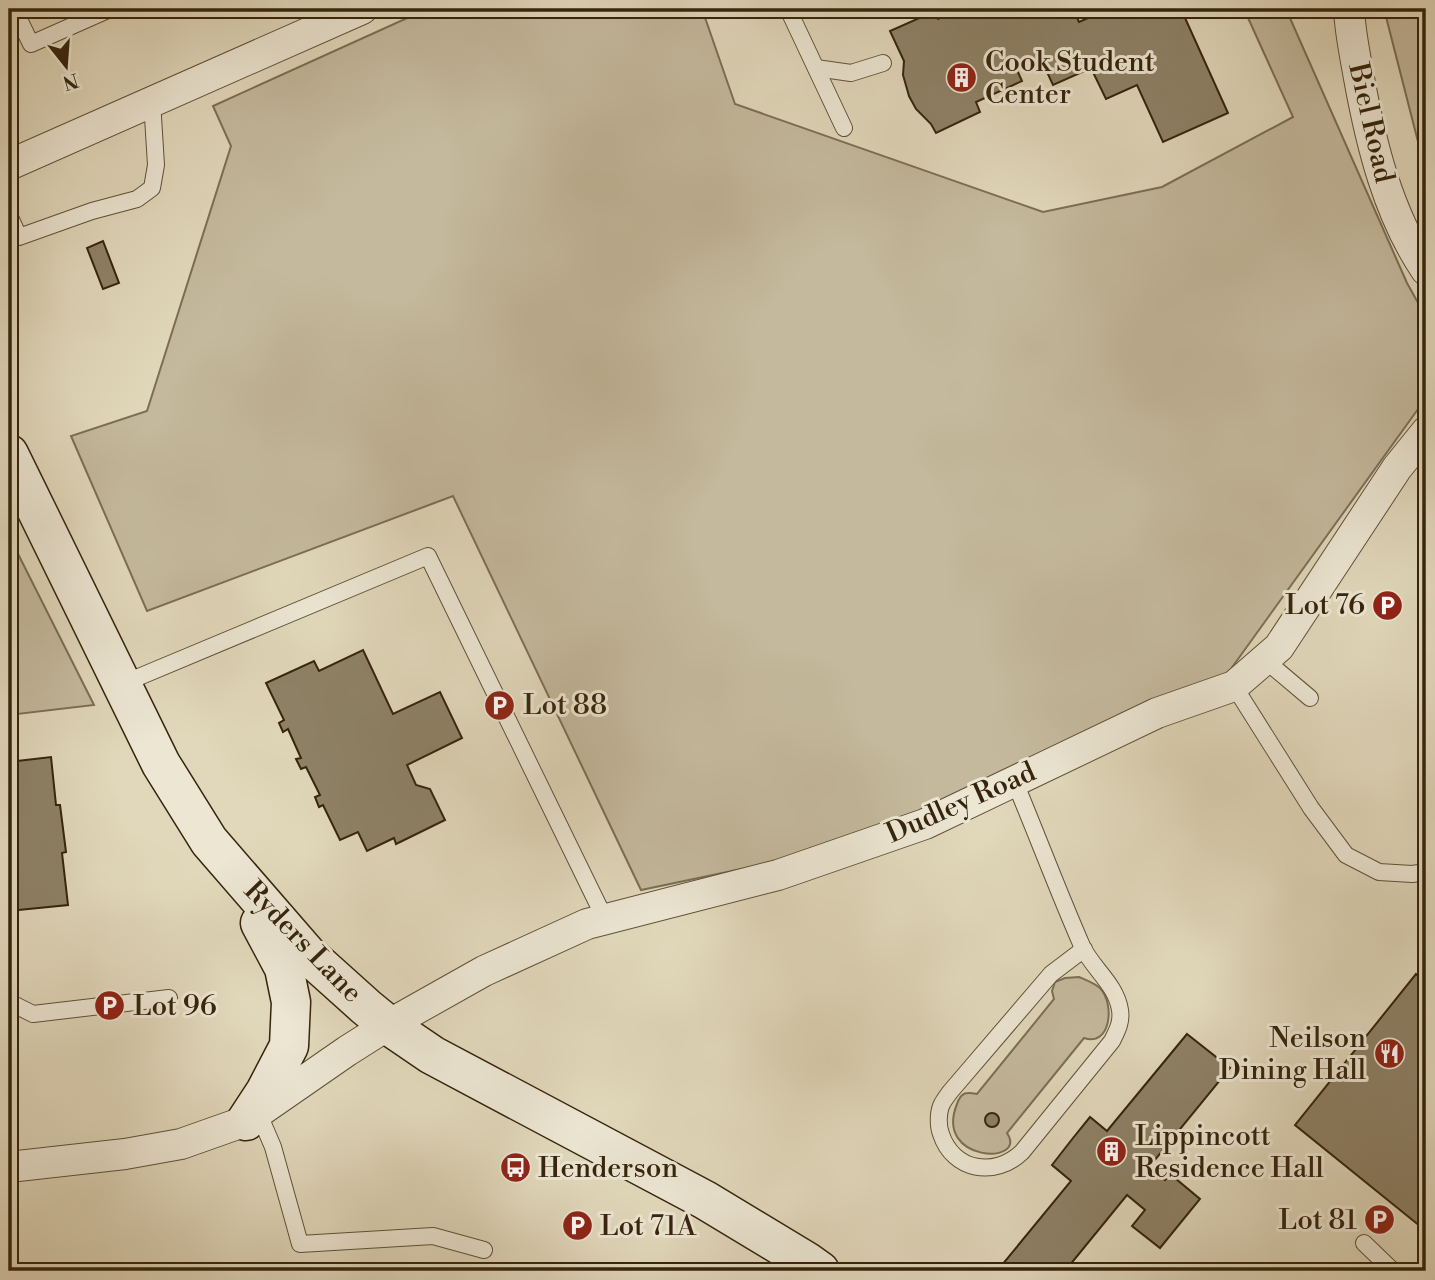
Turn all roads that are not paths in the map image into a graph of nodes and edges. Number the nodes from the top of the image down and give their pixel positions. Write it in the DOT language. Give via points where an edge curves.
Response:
graph roads {
  1 [pos="14,9"];
  2 [pos="110,9"];
  3 [pos="362,9"];
  4 [pos="788,9"];
  5 [pos="1349,9"];
  6 [pos="883,63"];
  7 [pos="817,68"];
  8 [pos="152,101"];
  9 [pos="844,128"];
  10 [pos="9,165"];
  11 [pos="9,215"];
  12 [pos="1426,270"];
  13 [pos="1426,432"];
  14 [pos="9,454"];
  15 [pos="1265,660"];
  16 [pos="122,684"];
  17 [pos="1234,686"];
  18 [pos="1310,698"];
  19 [pos="1014,780"];
  20 [pos="209,841"];
  21 [pos="1426,872"];
  22 [pos="605,919"];
  23 [pos="1084,949"];
  24 [pos="169,998"];
  25 [pos="9,1002"];
  26 [pos="388,1025"];
  27 [pos="252,1116"];
  28 [pos="9,1167"];
  29 [pos="1364,1243"];
  30 [pos="484,1250"];
  31 [pos="820,1271"];
  32 [pos="1394,1271"];
  1 -- 2 [label="lane" via="31,44"];
  3 -- 8 [label="street"];
  4 -- 7 [label="lane"];
  5 -- 12 [label="street, Biel Road" via="1368,128 1388,194"];
  6 -- 7 [label="lane" via="850,73"];
  7 -- 9 [label="lane"];
  8 -- 10 [label="street"];
  8 -- 11 [label="lane" via="156,165 152,188 137,200 19,236"];
  13 -- 15 [label="street, Dudley Road" via="1397,468 1279,647"];
  14 -- 16 [label="main road, Ryders Lane"];
  15 -- 17 [label="street, Dudley Road"];
  15 -- 18 [label="lane"];
  16 -- 20 [label="main road, Ryders Lane" via="161,764"];
  16 -- 22 [label="lane" via="428,556"];
  17 -- 19 [label="street, Dudley Road" via="1157,713"];
  17 -- 21 [label="lane" via="1346,855 1379,872"];
  19 -- 22 [label="street, Dudley Road" via="925,824 778,875"];
  19 -- 23 [label="lane"];
  20 -- 26 [label="main road, Ryders Lane" via="306,954"];
  20 -- 27 [label="main road" via="284,968 291,1002 289,1046"];
  22 -- 26 [label="street, Dudley Road" via="484,971"];
  23 -- 23 [label="lane" via="1051,974 941,1106 944,1141 966,1164 991,1168 1014,1160 1112,1041 1121,1012 1116,996"];
  24 -- 25 [label="lane" via="33,1013"];
  26 -- 27 [label="street, Dudley Road"];
  26 -- 31 [label="main road, Ryders Lane" via="432,1055 705,1200"];
  27 -- 28 [label="street, Dudley Road" via="181,1144"];
  27 -- 30 [label="lane" via="274,1147 300,1244 433,1236"];
  29 -- 32 [label="lane"];
}
